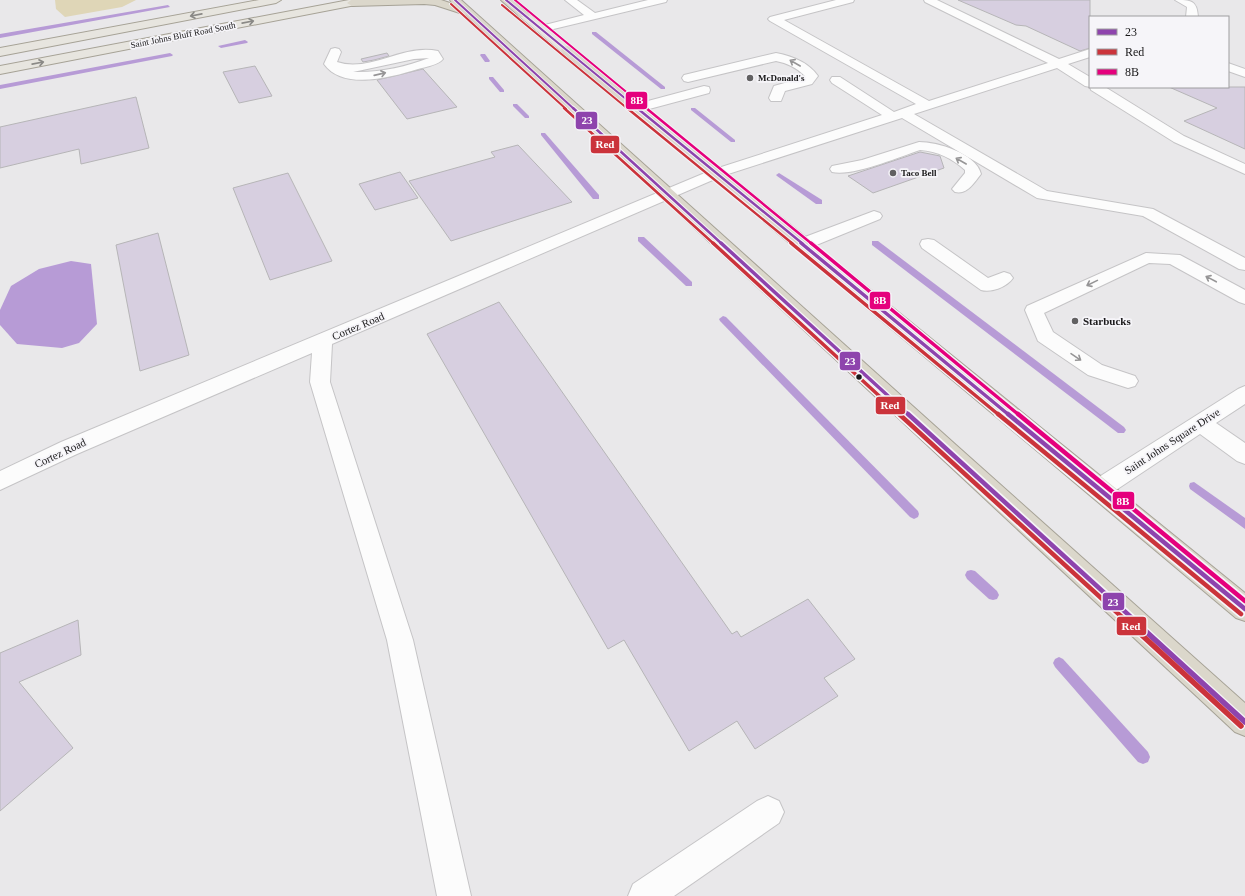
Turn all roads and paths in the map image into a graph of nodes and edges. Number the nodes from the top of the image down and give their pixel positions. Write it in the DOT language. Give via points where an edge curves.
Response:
graph roads {
  1 [pos="276,0"];
  2 [pos="366,0"];
  3 [pos="455,0"];
  4 [pos="506,0"];
  5 [pos="521,0"];
  6 [pos="570,0"];
  7 [pos="662,0"];
  8 [pos="849,0"];
  9 [pos="929,0"];
  10 [pos="1180,0"];
  11 [pos="352,3"];
  12 [pos="469,13"];
  13 [pos="524,15"];
  14 [pos="592,16"];
  15 [pos="1192,16"];
  16 [pos="541,29"];
  17 [pos="567,50"];
  18 [pos="0,52"];
  19 [pos="335,52"];
  20 [pos="1089,53"];
  21 [pos="434,54"];
  22 [pos="1058,63"];
  23 [pos="1229,67"];
  24 [pos="0,70"];
  25 [pos="1245,74"];
  26 [pos="688,78"];
  27 [pos="836,80"];
  28 [pos="1089,82"];
  29 [pos="1098,88"];
  30 [pos="704,90"];
  31 [pos="776,98"];
  32 [pos="928,105"];
  33 [pos="638,108"];
  34 [pos="898,115"];
  35 [pos="837,169"];
  36 [pos="1245,170"];
  37 [pos="717,173"];
  38 [pos="960,189"];
  39 [pos="669,194"];
  40 [pos="874,216"];
  41 [pos="803,244"];
  42 [pos="928,244"];
  43 [pos="1245,265"];
  44 [pos="1004,278"];
  45 [pos="1245,298"];
  46 [pos="322,341"];
  47 [pos="1128,381"];
  48 [pos="1245,394"];
  49 [pos="1200,424"];
  50 [pos="1245,455"];
  51 [pos="0,481"];
  52 [pos="1099,489"];
  53 [pos="1245,609"];
  54 [pos="1245,722"];
  55 [pos="768,812"];
  56 [pos="454,896"];
  57 [pos="645,896"];
  1 -- 18 [label="main road, Saint Johns Bluff Road South, one-way"];
  2 -- 11 [label="main road, Saint Johns Bluff Road South"];
  3 -- 12 [label="highway"];
  4 -- 13 [label="highway"];
  5 -- 13 [label="highway"];
  6 -- 14 [label="street"];
  7 -- 14 [label="street"];
  8 -- 32 [label="street" via="774,19"];
  9 -- 22 [label="street"];
  10 -- 15 [label="street" via="1192,6"];
  11 -- 12 [label="highway" via="436,2"];
  24 -- 11 [label="main road, Saint Johns Bluff Road South, one-way"];
  12 -- 39 [label="highway"];
  13 -- 16 [label="main road"];
  14 -- 16 [label="street"];
  16 -- 17 [label="main road"];
  17 -- 33 [label="highway"];
  19 -- 21 [label="street, one-way" via="330,64 343,74 359,77 424,64 437,59"];
  20 -- 22 [label="street, Cortez Road"];
  22 -- 28 [label="street"];
  22 -- 32 [label="street, Cortez Road"];
  23 -- 25 [label="street"];
  31 -- 26 [label="street, one-way" via="779,88 807,81 812,76 807,70 788,59 776,57"];
  27 -- 34 [label="street"];
  29 -- 36 [label="street" via="1179,139"];
  30 -- 33 [label="street"];
  32 -- 34 [label="street, Cortez Road"];
  33 -- 37 [label="highway"];
  34 -- 37 [label="street, Cortez Road"];
  34 -- 43 [label="street" via="1043,195 1147,212"];
  38 -- 35 [label="street, one-way" via="973,174 972,169 937,147 919,146 865,164"];
  37 -- 39 [label="street, Cortez Road"];
  37 -- 41 [label="highway"];
  39 -- 46 [label="street, Cortez Road"];
  39 -- 54 [label="highway"];
  40 -- 41 [label="street"];
  41 -- 52 [label="highway"];
  42 -- 44 [label="street" via="987,286"];
  45 -- 47 [label="street, one-way" via="1174,259 1146,258 1034,310 1045,336 1094,370"];
  46 -- 51 [label="street, Cortez Road" via="69,448"];
  46 -- 56 [label="street" via="320,382 400,640"];
  48 -- 49 [label="street, Saint Johns Square Drive"];
  49 -- 50 [label="street"];
  49 -- 52 [label="street, Saint Johns Square Drive"];
  52 -- 53 [label="highway"];
  55 -- 57 [label="street"];
}
